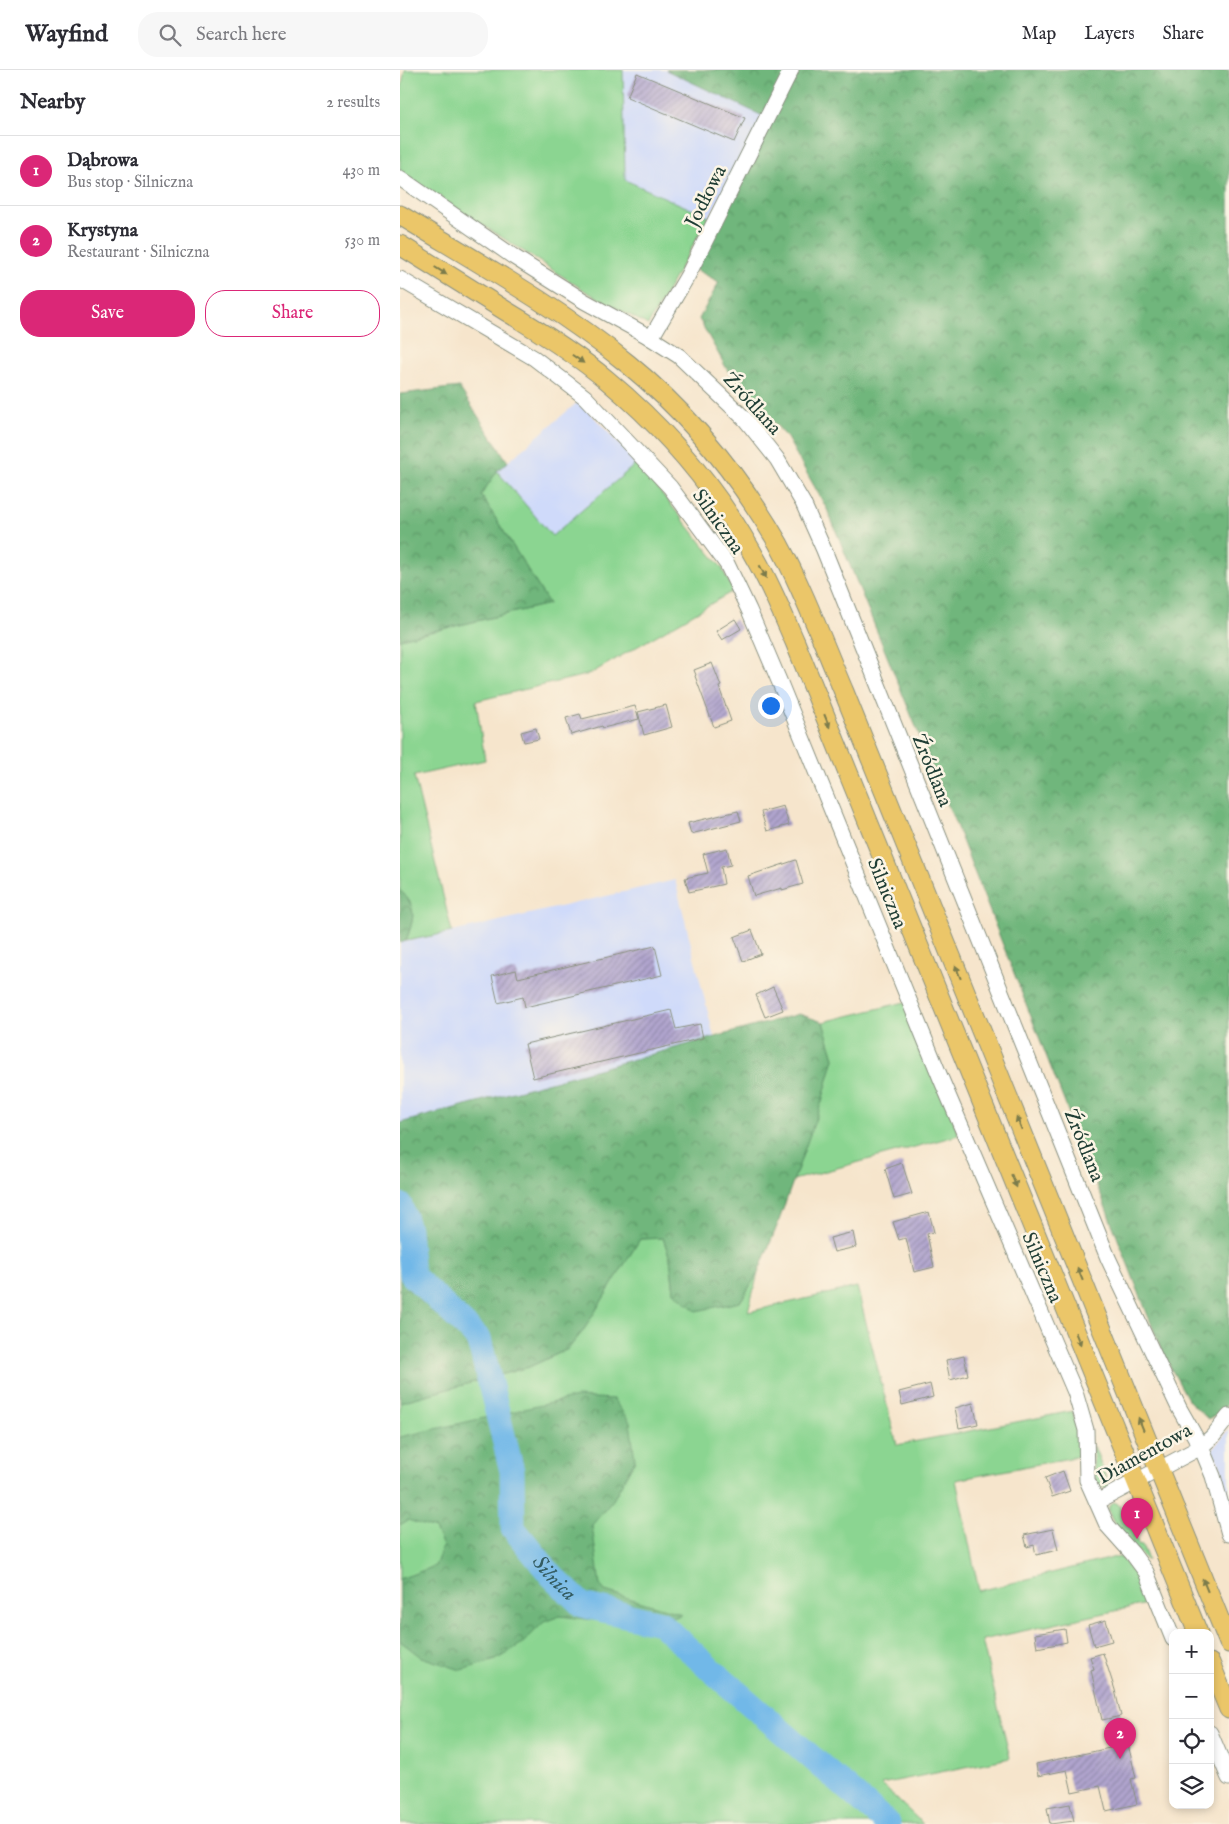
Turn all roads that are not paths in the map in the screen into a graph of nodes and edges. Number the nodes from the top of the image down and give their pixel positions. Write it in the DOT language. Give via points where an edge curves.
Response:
graph roads {
  1 [pos="791,70"];
  2 [pos="400,178"];
  3 [pos="400,215"];
  4 [pos="400,245"];
  5 [pos="400,279"];
  6 [pos="651,338"];
  7 [pos="1229,1416"];
  8 [pos="1201,1446"];
  9 [pos="1159,1470"];
  10 [pos="1136,1482"];
  11 [pos="1097,1502"];
  12 [pos="1229,1534"];
  13 [pos="1196,1629"];
  14 [pos="1169,1630"];
  15 [pos="1229,1643"];
  16 [pos="1214,1673"];
  17 [pos="1229,1709"];
  18 [pos="1214,1742"];
  19 [pos="1229,1778"];
  1 -- 6 [label="street, Jodłowa" via="688,275"];
  2 -- 6 [label="street, Źródlana" via="584,301"];
  9 -- 3 [label="main road, one-way" via="844,692 794,575 774,537 712,448 686,418 628,364 574,324"];
  4 -- 10 [label="main road, one-way" via="530,326 606,379 684,455 723,506 758,562 795,642"];
  5 -- 11 [label="street, Silniczna" via="534,358 585,397 670,487 727,564 780,683 942,1079 1075,1392 1086,1430 1088,1480"];
  6 -- 8 [label="street, Źródlana" via="679,356 745,419 777,459 803,503 1108,1258 1170,1391"];
  7 -- 8 [label="street, Diamentowa"];
  8 -- 9 [label="street, Diamentowa"];
  8 -- 12 [label="street, Źródlana" via="1214,1476"];
  9 -- 10 [label="street, Diamentowa"];
  15 -- 9 [label="main road, one-way"];
  10 -- 11 [label="street, Diamentowa"];
  10 -- 13 [label="main road"];
  11 -- 14 [label="street, Silniczna" via="1107,1525 1146,1572"];
  16 -- 17 [label="main road"];
  18 -- 19 [label="street"];
}
